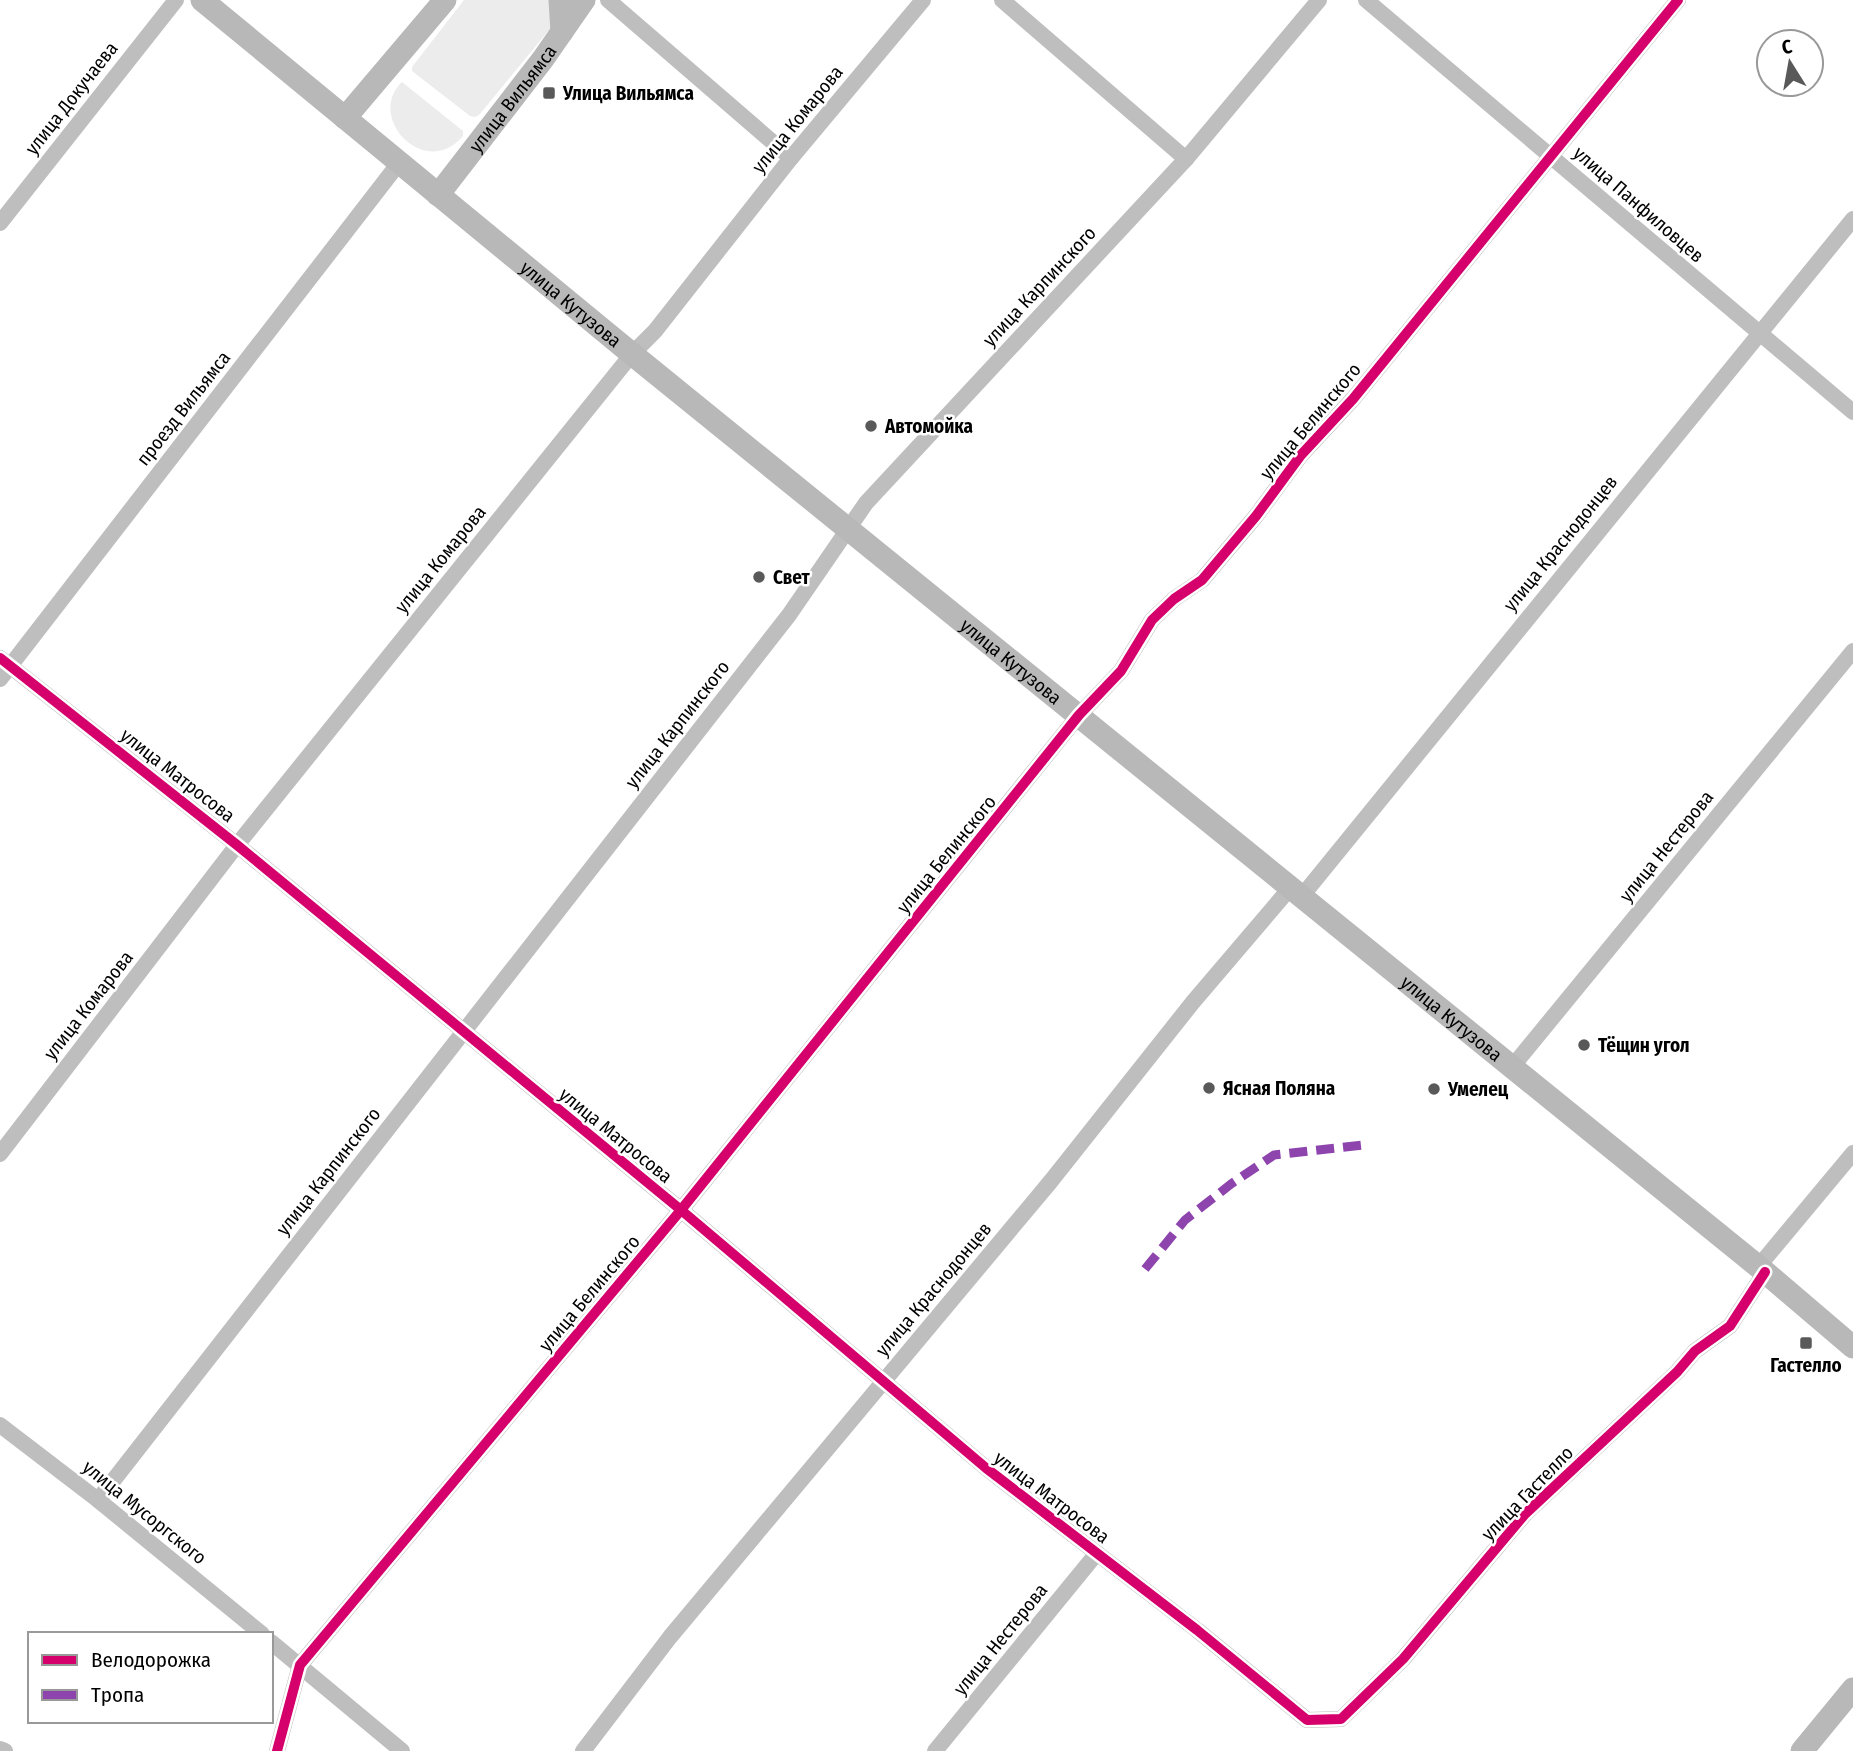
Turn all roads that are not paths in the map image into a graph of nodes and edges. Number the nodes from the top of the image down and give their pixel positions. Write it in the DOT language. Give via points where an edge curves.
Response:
graph roads {
  1 [pos="176,0"];
  2 [pos="202,0"];
  3 [pos="445,0"];
  4 [pos="560,0"];
  5 [pos="584,0"];
  6 [pos="608,0"];
  7 [pos="923,0"];
  8 [pos="1002,0"];
  9 [pos="1319,0"];
  10 [pos="1366,0"];
  11 [pos="1678,0"];
  12 [pos="562,32"];
  13 [pos="345,118"];
  14 [pos="1550,156"];
  15 [pos="791,158"];
  16 [pos="1186,159"];
  17 [pos="399,163"];
  18 [pos="438,195"];
  19 [pos="1853,219"];
  20 [pos="0,223"];
  21 [pos="1758,333"];
  22 [pos="632,354"];
  23 [pos="1853,412"];
  24 [pos="849,528"];
  25 [pos="1853,651"];
  26 [pos="5,662"];
  27 [pos="0,679"];
  28 [pos="1079,715"];
  29 [pos="237,845"];
  30 [pos="1296,891"];
  31 [pos="463,1033"];
  32 [pos="1512,1067"];
  33 [pos="1853,1153"];
  34 [pos="0,1154"];
  35 [pos="681,1210"];
  36 [pos="1762,1270"];
  37 [pos="1853,1347"];
  38 [pos="882,1383"];
  39 [pos="0,1425"];
  40 [pos="98,1500"];
  41 [pos="1097,1553"];
  42 [pos="260,1632"];
  43 [pos="273,1644"];
  44 [pos="300,1665"];
  45 [pos="1853,1689"];
  46 [pos="1307,1720"];
  47 [pos="0,1749"];
  48 [pos="5,1751"];
  49 [pos="277,1751"];
  50 [pos="402,1751"];
  51 [pos="583,1751"];
  52 [pos="935,1751"];
  53 [pos="1802,1751"];
  1 -- 20 [label="street, улица Докучаева"];
  2 -- 13 [label="main road, улица Кутузова"];
  3 -- 13 [label="main road"];
  4 -- 12 [label="main road"];
  5 -- 12 [label="main road, улица Вильямса"];
  6 -- 15 [label="street"];
  7 -- 15 [label="street, улица Комарова"];
  8 -- 16 [label="street"];
  9 -- 16 [label="street, улица Карпинского"];
  10 -- 14 [label="street, улица Панфиловцев"];
  11 -- 14 [label="street, улица Белинского"];
  12 -- 18 [label="main road, улица Вильямса"];
  13 -- 17 [label="main road, улица Кутузова"];
  14 -- 21 [label="street, улица Панфиловцев"];
  14 -- 28 [label="street, улица Белинского" via="1353,399 1301,455 1256,516 1202,580 1152,620 1121,671"];
  15 -- 22 [label="street, улица Комарова"];
  16 -- 24 [label="street, улица Карпинского" via="866,503"];
  17 -- 18 [label="main road, улица Кутузова"];
  17 -- 26 [label="street, проезд Вильямса"];
  18 -- 22 [label="main road, улица Кутузова"];
  19 -- 21 [label="street, улица Краснодонцев"];
  21 -- 23 [label="street, улица Панфиловцев"];
  21 -- 30 [label="street, улица Краснодонцев"];
  22 -- 24 [label="main road, улица Кутузова"];
  22 -- 29 [label="street, улица Комарова"];
  24 -- 28 [label="main road, улица Кутузова"];
  24 -- 31 [label="street, улица Карпинского" via="789,615"];
  25 -- 32 [label="street, улица Нестерова"];
  26 -- 27 [label="street, проезд Вильямса"];
  26 -- 29 [label="street, улица Матросова"];
  28 -- 30 [label="main road, улица Кутузова"];
  28 -- 35 [label="street, улица Белинского"];
  29 -- 31 [label="street, улица Матросова"];
  29 -- 34 [label="street, улица Комарова"];
  30 -- 32 [label="main road, улица Кутузова"];
  30 -- 38 [label="street, улица Краснодонцев"];
  31 -- 35 [label="street, улица Матросова"];
  31 -- 40 [label="street, улица Карпинского"];
  32 -- 36 [label="main road, улица Кутузова"];
  33 -- 36 [label="street, улица Гастелло"];
  35 -- 38 [label="street, улица Матросова"];
  35 -- 44 [label="street, улица Белинского"];
  36 -- 37 [label="main road, улица Кутузова"];
  36 -- 46 [label="street, улица Гастелло" via="1731,1326 1695,1351 1525,1514 1403,1659 1341,1719"];
  38 -- 41 [label="street, улица Матросова"];
  38 -- 51 [label="street, улица Краснодонцев" via="670,1637"];
  39 -- 40 [label="street, улица Мусоргского"];
  40 -- 42 [label="street, улица Мусоргского"];
  41 -- 46 [label="street, улица Матросова"];
  41 -- 52 [label="street, улица Нестерова"];
  43 -- 44 [label="street"];
  44 -- 49 [label="street, улица Белинского"];
  44 -- 50 [label="street"];
  45 -- 53 [label="main road"];
  47 -- 48 [label="street"];
}
